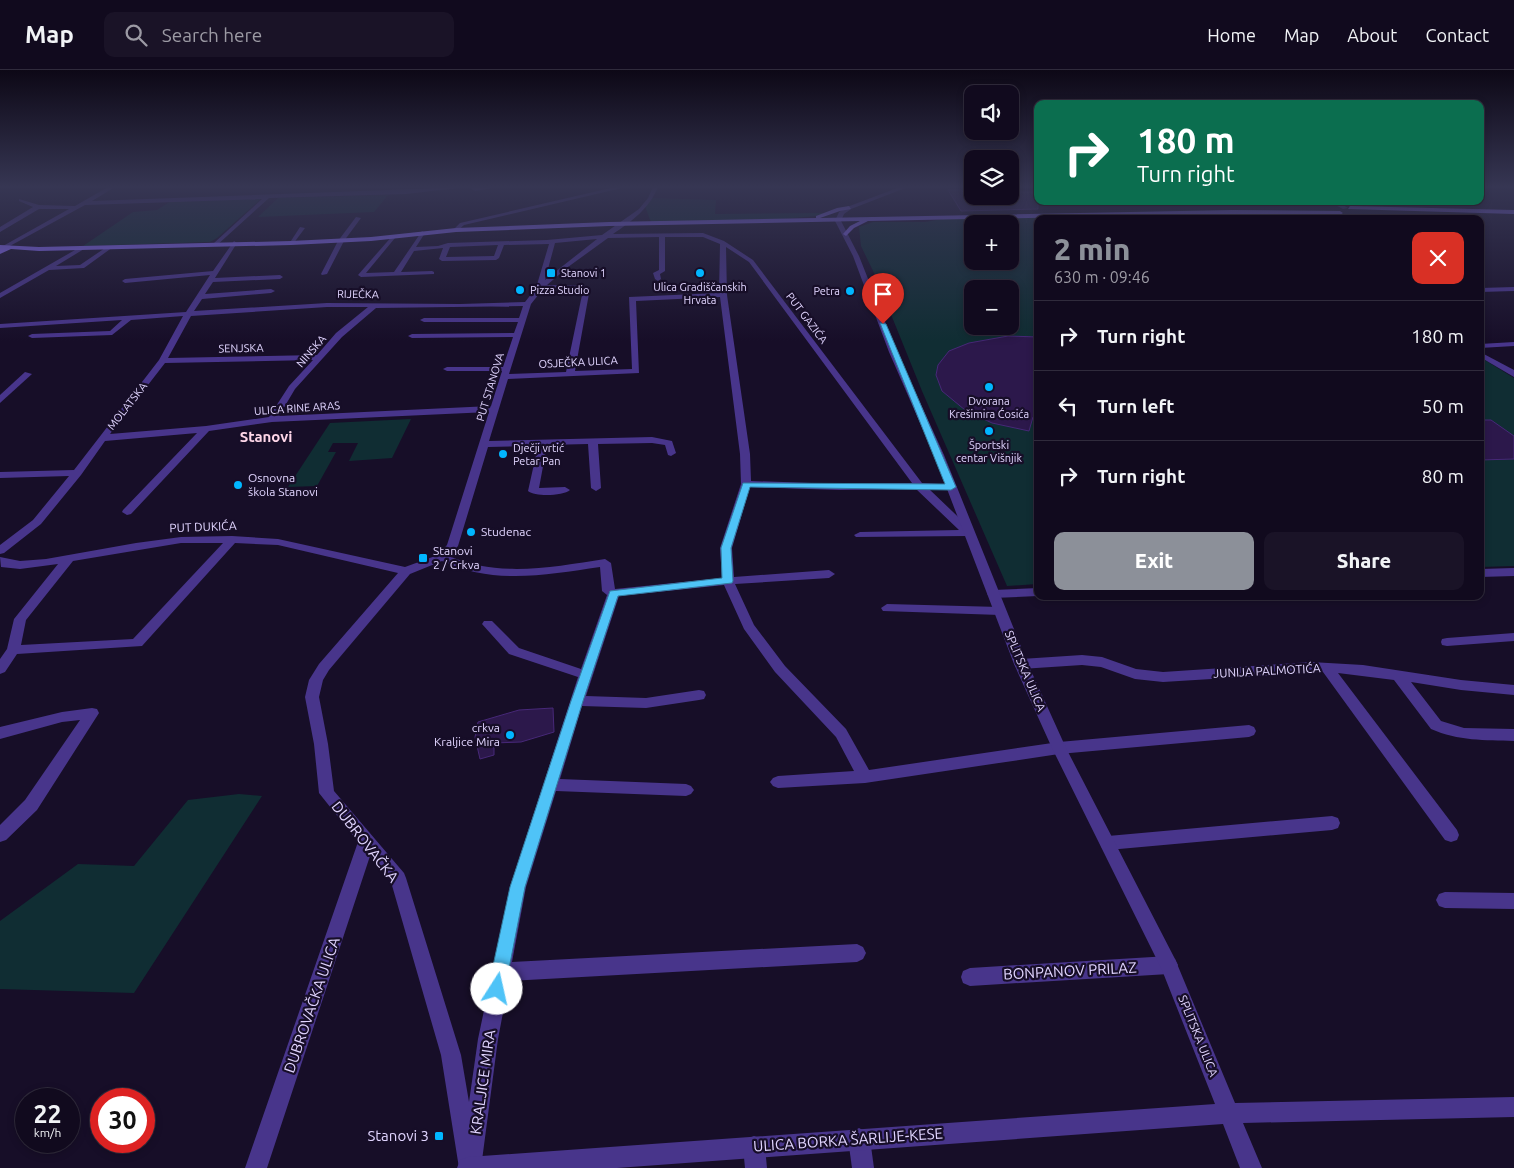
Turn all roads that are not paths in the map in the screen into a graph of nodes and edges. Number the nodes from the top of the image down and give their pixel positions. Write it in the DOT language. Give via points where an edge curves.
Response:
graph roads {
  1 [pos="22,238"];
  2 [pos="222,238"];
  3 [pos="294,238"];
  4 [pos="343,238"];
  5 [pos="377,238"];
  6 [pos="392,238"];
  7 [pos="419,238"];
  8 [pos="577,238"];
  9 [pos="602,238"];
  10 [pos="662,238"];
  11 [pos="715,238"];
  12 [pos="848,238"];
  13 [pos="341,241"];
  14 [pos="553,241"];
  15 [pos="218,242"];
  16 [pos="234,243"];
  17 [pos="291,243"];
  18 [pos="502,243"];
  19 [pos="448,244"];
  20 [pos="723,244"];
  21 [pos="110,247"];
  22 [pos="82,248"];
  23 [pos="4,249"];
  24 [pos="412,249"];
  25 [pos="46,268"];
  26 [pos="324,274"];
  27 [pos="396,274"];
  28 [pos="432,274"];
  29 [pos="213,277"];
  30 [pos="280,277"];
  31 [pos="658,280"];
  32 [pos="125,281"];
  33 [pos="539,287"];
  34 [pos="1514,289"];
  35 [pos="1484,290"];
  36 [pos="271,291"];
  37 [pos="724,295"];
  38 [pos="0,296"];
  39 [pos="200,297"];
  40 [pos="527,304"];
  41 [pos="375,305"];
  42 [pos="188,315"];
  43 [pos="128,319"];
  44 [pos="424,320"];
  45 [pos="522,320"];
  46 [pos="0,326"];
  47 [pos="517,335"];
  48 [pos="32,336"];
  49 [pos="412,336"];
  50 [pos="1514,344"];
  51 [pos="1484,346"];
  52 [pos="1484,356"];
  53 [pos="320,357"];
  54 [pos="163,361"];
  55 [pos="447,369"];
  56 [pos="506,373"];
  57 [pos="1513,373"];
  58 [pos="28,374"];
  59 [pos="570,374"];
  60 [pos="0,400"];
  61 [pos="495,409"];
  62 [pos="272,419"];
  63 [pos="206,430"];
  64 [pos="102,438"];
  65 [pos="593,442"];
  66 [pos="543,443"];
  67 [pos="485,444"];
  68 [pos="671,453"];
  69 [pos="77,473"];
  70 [pos="0,475"];
  71 [pos="746,484"];
  72 [pos="919,486"];
  73 [pos="951,487"];
  74 [pos="596,488"];
  75 [pos="565,490"];
  76 [pos="127,512"];
  77 [pos="969,533"];
  78 [pos="860,535"];
  79 [pos="232,539"];
  80 [pos="0,551"];
  81 [pos="442,557"];
  82 [pos="68,560"];
  83 [pos="0,561"];
  84 [pos="406,571"];
  85 [pos="1514,572"];
  86 [pos="1484,573"];
  87 [pos="829,574"];
  88 [pos="728,581"];
  89 [pos="1034,592"];
  90 [pos="614,593"];
  91 [pos="993,594"];
  92 [pos="887,608"];
  93 [pos="1000,611"];
  94 [pos="488,624"];
  95 [pos="1514,637"];
  96 [pos="1448,642"];
  97 [pos="13,650"];
  98 [pos="1021,664"];
  99 [pos="1327,668"];
  100 [pos="0,669"];
  101 [pos="586,675"];
  102 [pos="1398,675"];
  103 [pos="1514,690"];
  104 [pos="699,695"];
  105 [pos="577,701"];
  106 [pos="1249,731"];
  107 [pos="0,733"];
  108 [pos="1514,735"];
  109 [pos="1059,748"];
  110 [pos="864,777"];
  111 [pos="778,782"];
  112 [pos="550,785"];
  113 [pos="686,790"];
  114 [pos="1332,822"];
  115 [pos="0,835"];
  116 [pos="1451,835"];
  117 [pos="367,841"];
  118 [pos="1108,843"];
  119 [pos="1445,900"];
  120 [pos="1514,901"];
  121 [pos="857,953"];
  122 [pos="1169,965"];
  123 [pos="500,972"];
  124 [pos="970,977"];
  125 [pos="1514,1107"];
  126 [pos="1228,1113"];
  127 [pos="859,1139"];
  128 [pos="755,1158"];
  129 [pos="634,1162"];
  130 [pos="256,1168"];
  131 [pos="469,1168"];
  132 [pos="863,1168"];
  133 [pos="1251,1168"];
  1 -- 23 [label="street"];
  2 -- 15 [label="street"];
  3 -- 17 [label="street"];
  4 -- 13 [label="street"];
  5 -- 13 [label="main road"];
  6 -- 27 [label="street" via="361,275"];
  7 -- 24 [label="street"];
  8 -- 14 [label="street, PUT GAZIĆA"];
  9 -- 33 [label="street, PUT STANOVA"];
  10 -- 31 [label="street" via="662,271 656,273"];
  11 -- 20 [label="street, PUT GAZIĆA"];
  12 -- 73 [label="street, SPLITSKA ULICA"];
  13 -- 17 [label="main road"];
  13 -- 26 [label="street"];
  14 -- 18 [label="street, PUT GAZIĆA"];
  14 -- 33 [label="street"];
  15 -- 16 [label="main road"];
  15 -- 21 [label="main road"];
  16 -- 17 [label="main road"];
  16 -- 29 [label="street, MOLATSKA"];
  18 -- 19 [label="street, PUT GAZIĆA"];
  18 -- 19 [label="street" via="496,258 442,260"];
  19 -- 24 [label="street, PUT GAZIĆA" via="438,248"];
  20 -- 37 [label="street"];
  20 -- 72 [label="street, PUT GAZIĆA" via="751,261"];
  21 -- 22 [label="main road"];
  21 -- 25 [label="street" via="82,267"];
  22 -- 23 [label="main road"];
  22 -- 25 [label="street"];
  24 -- 27 [label="street"];
  25 -- 38 [label="street"];
  27 -- 28 [label="street"];
  29 -- 30 [label="street"];
  29 -- 32 [label="street"];
  29 -- 39 [label="street, MOLATSKA"];
  33 -- 40 [label="street, PUT STANOVA"];
  33 -- 59 [label="street" via="587,288"];
  34 -- 35 [label="street"];
  36 -- 39 [label="street"];
  37 -- 59 [label="street, OSJEČKA ULICA" via="632,299 636,371"];
  37 -- 71 [label="street"];
  39 -- 42 [label="street, MOLATSKA"];
  40 -- 41 [label="street, RIJEČKA"];
  40 -- 45 [label="street, PUT STANOVA"];
  41 -- 42 [label="street, RIJEČKA" via="327,305"];
  41 -- 53 [label="street, NINSKA" via="339,335"];
  42 -- 43 [label="street, RIJEČKA"];
  42 -- 54 [label="street, MOLATSKA"];
  43 -- 46 [label="street, RIJEČKA"];
  43 -- 48 [label="street" via="112,333"];
  44 -- 45 [label="street"];
  45 -- 47 [label="street, PUT STANOVA"];
  47 -- 49 [label="street"];
  47 -- 56 [label="street, PUT STANOVA"];
  50 -- 51 [label="street"];
  52 -- 57 [label="street"];
  53 -- 54 [label="street, SENJSKA"];
  53 -- 62 [label="street, NINSKA" via="292,388"];
  54 -- 64 [label="street, MOLATSKA"];
  55 -- 56 [label="street, OSJEČKA ULICA"];
  56 -- 59 [label="street, OSJEČKA ULICA"];
  56 -- 61 [label="street, PUT STANOVA"];
  58 -- 60 [label="street"];
  61 -- 62 [label="street, ULICA RINE ARAS"];
  61 -- 67 [label="street, PUT STANOVA"];
  62 -- 63 [label="street, ULICA RINE ARAS"];
  63 -- 64 [label="street, ULICA RINE ARAS"];
  63 -- 76 [label="street"];
  64 -- 69 [label="street, MOLATSKA"];
  65 -- 66 [label="street"];
  65 -- 68 [label="street" via="652,440 669,443"];
  65 -- 74 [label="street"];
  66 -- 67 [label="street"];
  66 -- 75 [label="street" via="533,491"];
  67 -- 81 [label="street, PUT STANOVA" via="452,546"];
  69 -- 70 [label="street"];
  69 -- 80 [label="street, MOLATSKA" via="37,522"];
  71 -- 72 [label="street"];
  71 -- 88 [label="street" via="726,548"];
  72 -- 73 [label="street"];
  72 -- 77 [label="street, PUT GAZIĆA"];
  73 -- 77 [label="street, SPLITSKA ULICA"];
  77 -- 78 [label="street"];
  77 -- 91 [label="street, SPLITSKA ULICA"];
  79 -- 82 [label="street, PUT DUKIĆA" via="181,540"];
  79 -- 84 [label="street, PUT DUKIĆA" via="278,542"];
  79 -- 97 [label="street" via="137,643"];
  81 -- 84 [label="street"];
  81 -- 90 [label="street" via="494,574 605,563 608,590"];
  82 -- 83 [label="street, PUT DUKIĆA" via="20,565"];
  82 -- 97 [label="street" via="20,619"];
  84 -- 117 [label="street, DUBROVAČKA" via="324,668 316,680 312,697 322,744 327,793"];
  85 -- 86 [label="street"];
  87 -- 88 [label="street"];
  88 -- 90 [label="street"];
  88 -- 110 [label="street" via="748,626 780,669 841,733"];
  89 -- 91 [label="street"];
  90 -- 101 [label="street, KRALJICE MIRA"];
  91 -- 93 [label="street, SPLITSKA ULICA"];
  92 -- 93 [label="street"];
  93 -- 98 [label="street, SPLITSKA ULICA"];
  94 -- 101 [label="street" via="514,651"];
  95 -- 96 [label="street"];
  97 -- 100 [label="street"];
  98 -- 99 [label="street, JUNIJA PALMOTIĆA" via="1082,660 1102,662 1135,674 1163,677 1276,668"];
  98 -- 109 [label="street, SPLITSKA ULICA"];
  99 -- 102 [label="street, JUNIJA PALMOTIĆA"];
  99 -- 116 [label="street"];
  101 -- 105 [label="street, KRALJICE MIRA"];
  102 -- 103 [label="street, JUNIJA PALMOTIĆA"];
  102 -- 108 [label="street" via="1436,725 1445,730 1463,734"];
  104 -- 105 [label="street" via="646,703"];
  105 -- 112 [label="street, KRALJICE MIRA"];
  106 -- 109 [label="street"];
  107 -- 115 [label="street" via="92,713 30,805"];
  109 -- 110 [label="street"];
  109 -- 118 [label="street, SPLITSKA ULICA"];
  110 -- 111 [label="street"];
  112 -- 113 [label="street"];
  112 -- 123 [label="street, KRALJICE MIRA" via="518,887"];
  114 -- 118 [label="street"];
  117 -- 130 [label="street, DUBROVAČKA ULICA"];
  117 -- 131 [label="street, DUBROVAČKA" via="398,878 451,1055"];
  118 -- 122 [label="street, SPLITSKA ULICA"];
  119 -- 120 [label="street"];
  121 -- 123 [label="street"];
  122 -- 124 [label="street, BONPANOV PRILAZ"];
  122 -- 126 [label="street, SPLITSKA ULICA"];
  123 -- 131 [label="street, KRALJICE MIRA"];
  125 -- 126 [label="street, ULICA BORKA ŠARLIJE-KESE"];
  126 -- 127 [label="street, ULICA BORKA ŠARLIJE-KESE"];
  126 -- 133 [label="street, SPLITSKA ULICA"];
  127 -- 128 [label="street, ULICA BORKA ŠARLIJE-KESE"];
  127 -- 132 [label="street"];
  128 -- 129 [label="street, ULICA BORKA ŠARLIJE-KESE"];
  129 -- 131 [label="street, ULICA BORKA ŠARLIJE-KESE"];
}
